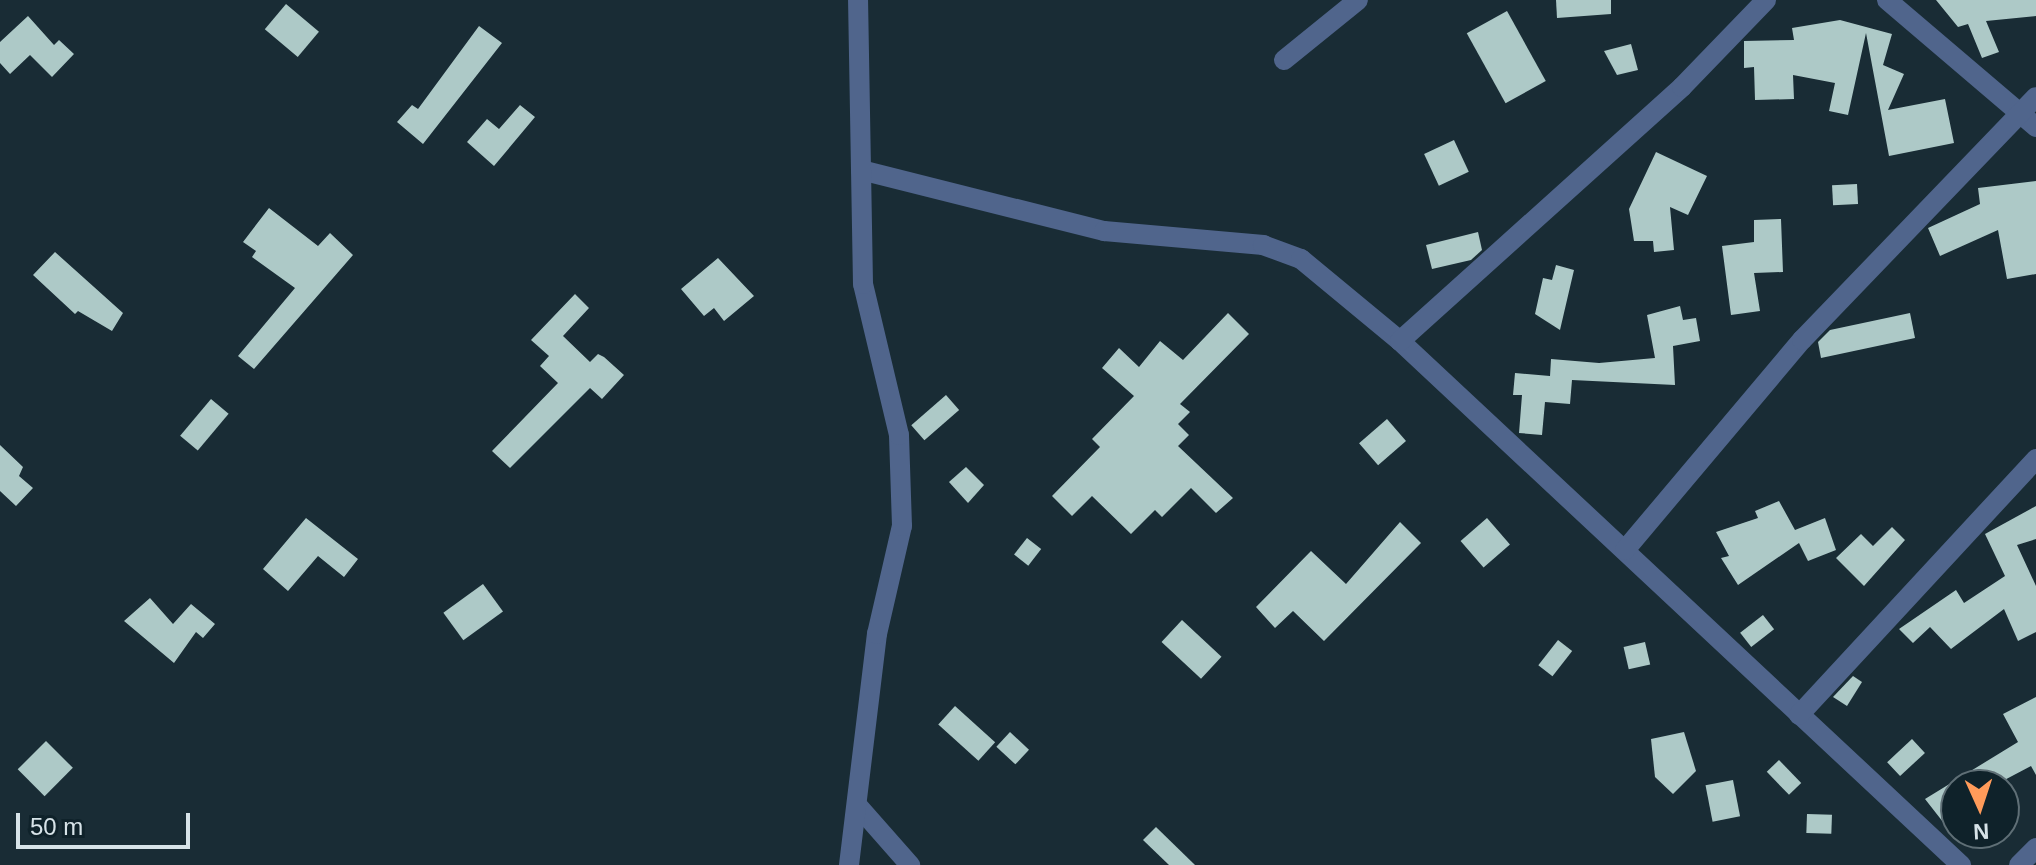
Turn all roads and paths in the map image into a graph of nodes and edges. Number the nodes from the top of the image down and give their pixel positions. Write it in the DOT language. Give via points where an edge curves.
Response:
graph roads {
  1 [pos="858,0"];
  2 [pos="1358,0"];
  3 [pos="1766,0"];
  4 [pos="1887,0"];
  5 [pos="1284,60"];
  6 [pos="2036,97"];
  7 [pos="2028,120"];
  8 [pos="861,170"];
  9 [pos="1400,341"];
  10 [pos="2036,459"];
  11 [pos="1625,550"];
  12 [pos="1799,715"];
  13 [pos="858,806"];
  14 [pos="2036,848"];
  15 [pos="849,865"];
  16 [pos="910,865"];
  17 [pos="1961,865"];
  18 [pos="2019,865"];
  1 -- 8 [label="street"];
  2 -- 5 [label="street"];
  3 -- 9 [label="street" via="1682,87"];
  4 -- 7 [label="street"];
  6 -- 7 [label="street"];
  7 -- 11 [label="street" via="1802,340"];
  8 -- 9 [label="street" via="1104,231 1263,245 1301,259"];
  8 -- 13 [label="street" via="863,284 899,435 902,526 877,634"];
  9 -- 11 [label="street"];
  10 -- 12 [label="street"];
  11 -- 12 [label="street"];
  12 -- 17 [label="street"];
  13 -- 15 [label="street"];
  13 -- 16 [label="street"];
  14 -- 18 [label="street"];
}
